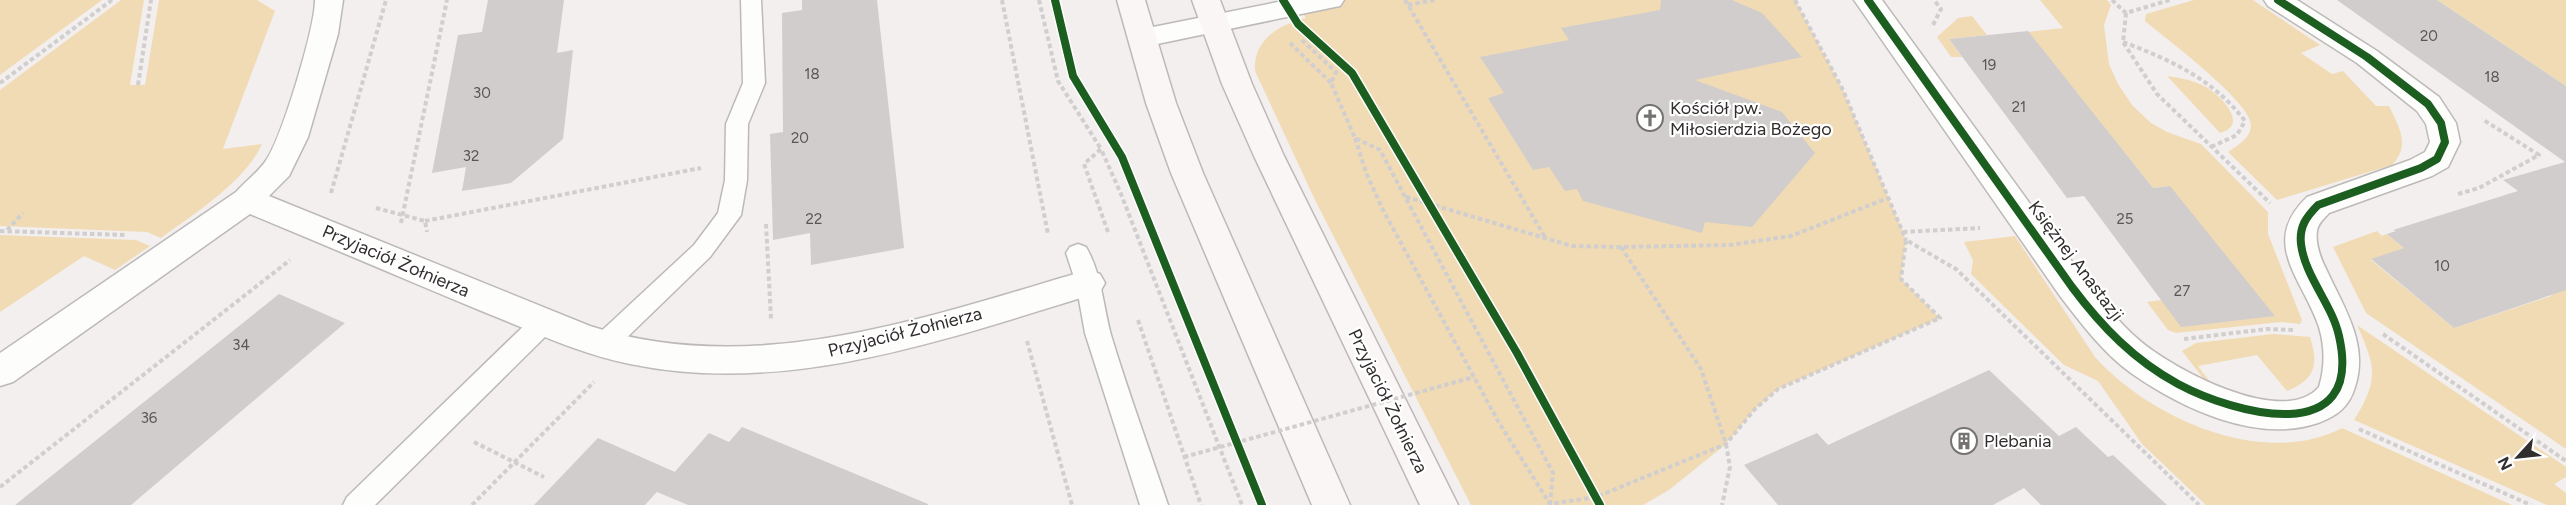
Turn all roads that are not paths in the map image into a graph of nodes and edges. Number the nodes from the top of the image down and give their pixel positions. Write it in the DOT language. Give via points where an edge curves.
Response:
graph roads {
  1 [pos="329,0"];
  2 [pos="751,0"];
  3 [pos="1131,0"];
  4 [pos="1330,0"];
  5 [pos="1868,0"];
  6 [pos="2278,0"];
  7 [pos="1211,12"];
  8 [pos="1143,38"];
  9 [pos="247,200"];
  10 [pos="1083,268"];
  11 [pos="544,322"];
  12 [pos="615,346"];
  13 [pos="0,372"];
  14 [pos="357,505"];
  15 [pos="1154,505"];
  16 [pos="1331,505"];
  17 [pos="1439,505"];
  1 -- 9 [label="street" via="324,34 293,136 278,168"];
  2 -- 12 [label="lane" via="754,83 737,124 736,180 729,215 702,251"];
  3 -- 8 [label="street"];
  4 -- 7 [label="street" via="1271,13"];
  5 -- 6 [label="street, Księżnej Anastazji" via="2084,303 2128,350 2186,389 2222,403 2283,415 2306,413 2323,405 2336,392 2342,353 2336,326 2301,250 2300,224 2318,205 2437,159 2445,142 2441,123 2428,104 2367,57"];
  7 -- 8 [label="street"];
  7 -- 17 [label="street, Przyjaciół Żołnierza" via="1269,156"];
  8 -- 16 [label="street" via="1161,103 1187,173"];
  9 -- 11 [label="street, Przyjaciół Żołnierza"];
  9 -- 13 [label="street"];
  10 -- 12 [label="street, Przyjaciół Żołnierza" via="1022,302 865,345 796,357 650,354"];
  10 -- 15 [label="lane" via="1098,333"];
  11 -- 12 [label="street, Przyjaciół Żołnierza"];
  11 -- 14 [label="lane"];
}
